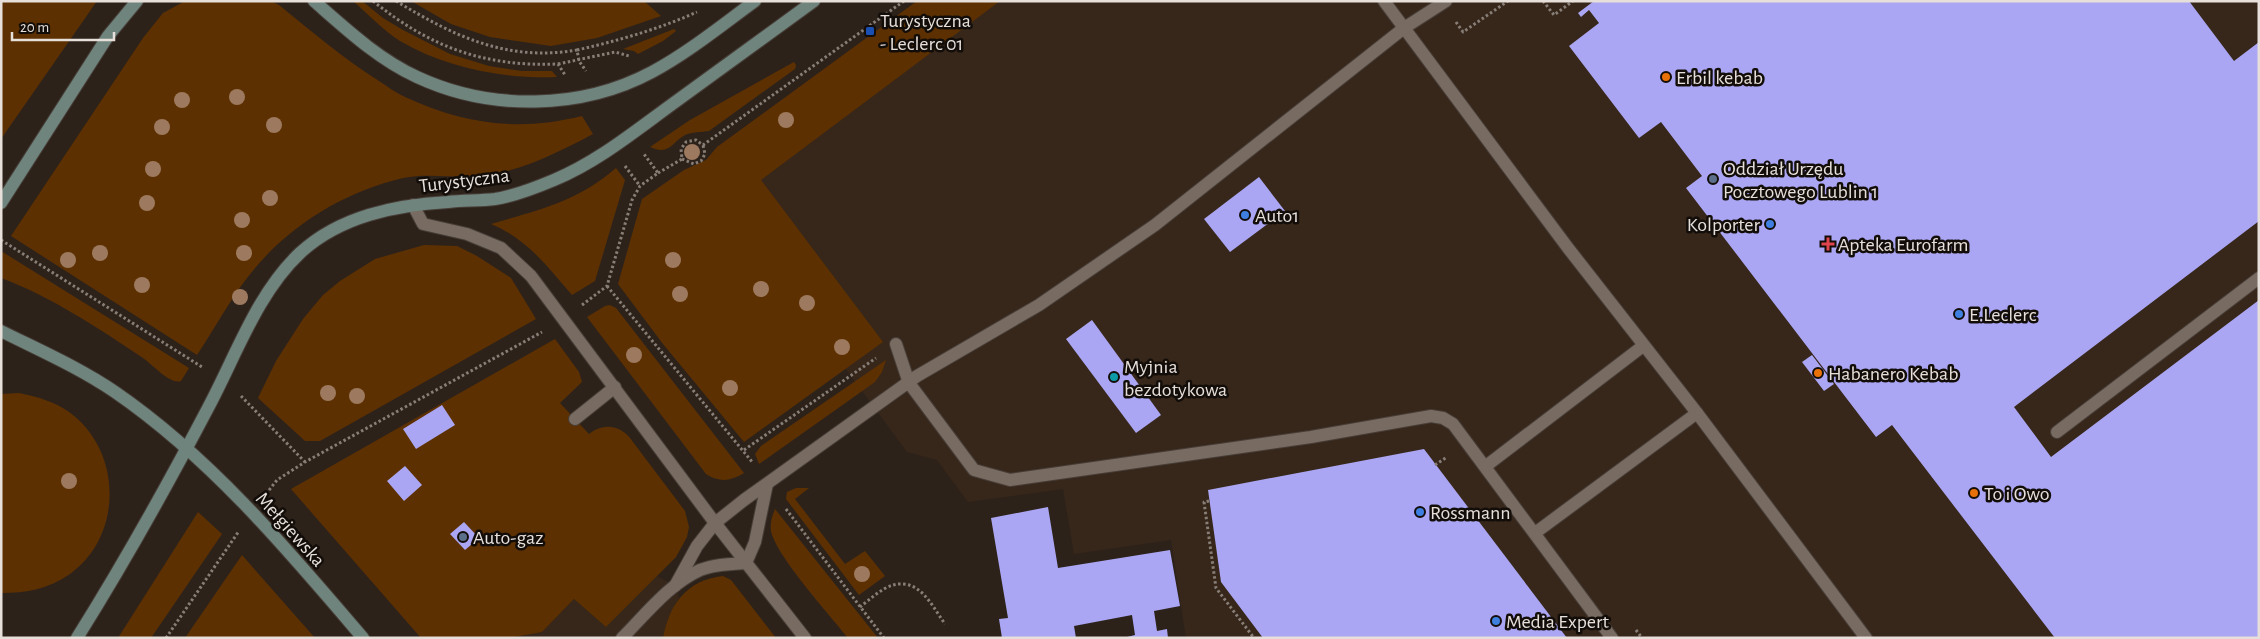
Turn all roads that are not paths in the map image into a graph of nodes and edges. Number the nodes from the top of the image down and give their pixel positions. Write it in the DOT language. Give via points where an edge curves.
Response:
graph roads {
  1 [pos="137,1"];
  2 [pos="314,1"];
  3 [pos="755,1"];
  4 [pos="814,1"];
  5 [pos="1384,1"];
  6 [pos="1444,2"];
  7 [pos="1404,28"];
  8 [pos="1,203"];
  9 [pos="413,205"];
  10 [pos="2259,278"];
  11 [pos="1,331"];
  12 [pos="896,344"];
  13 [pos="1643,346"];
  14 [pos="909,383"];
  15 [pos="615,387"];
  16 [pos="1696,414"];
  17 [pos="575,419"];
  18 [pos="2057,432"];
  19 [pos="186,450"];
  20 [pos="1486,466"];
  21 [pos="767,484"];
  22 [pos="715,523"];
  23 [pos="1535,533"];
  24 [pos="746,563"];
  25 [pos="675,586"];
  26 [pos="77,638"];
  27 [pos="363,638"];
  28 [pos="622,638"];
  29 [pos="805,638"];
  30 [pos="1612,638"];
  31 [pos="1866,638"];
  1 -- 8 [label="main road" via="108,36"];
  2 -- 3 [label="main road" via="351,34 418,77 476,96 510,101 562,99 624,84 652,72"];
  4 -- 9 [label="main road, Turystyczna" via="630,135 576,170 519,193 497,198"];
  5 -- 7 [label="street"];
  6 -- 7 [label="street"];
  7 -- 13 [label="street"];
  7 -- 14 [label="street" via="1155,225 1039,305"];
  9 -- 15 [label="street" via="424,224 467,234 501,248 531,276"];
  9 -- 19 [label="main road, Turystyczna" via="380,210 350,222 302,252 284,269 242,336"];
  10 -- 18 [label="street"];
  11 -- 19 [label="main road, Mełgiewska" via="113,391"];
  12 -- 14 [label="street"];
  13 -- 16 [label="street"];
  13 -- 20 [label="street"];
  14 -- 20 [label="street" via="974,470 1010,480 1431,416 1452,424"];
  14 -- 21 [label="street"];
  15 -- 17 [label="street"];
  15 -- 22 [label="street"];
  16 -- 23 [label="street"];
  16 -- 31 [label="street"];
  19 -- 26 [label="main road, Turystyczna"];
  19 -- 27 [label="main road, Mełgiewska" via="252,512"];
  20 -- 23 [label="street"];
  21 -- 22 [label="street"];
  21 -- 24 [label="street" via="755,542"];
  22 -- 24 [label="street"];
  22 -- 25 [label="street"];
  23 -- 30 [label="street"];
  24 -- 25 [label="street" via="720,564 701,570"];
  24 -- 29 [label="street"];
  25 -- 28 [label="street"];
}
